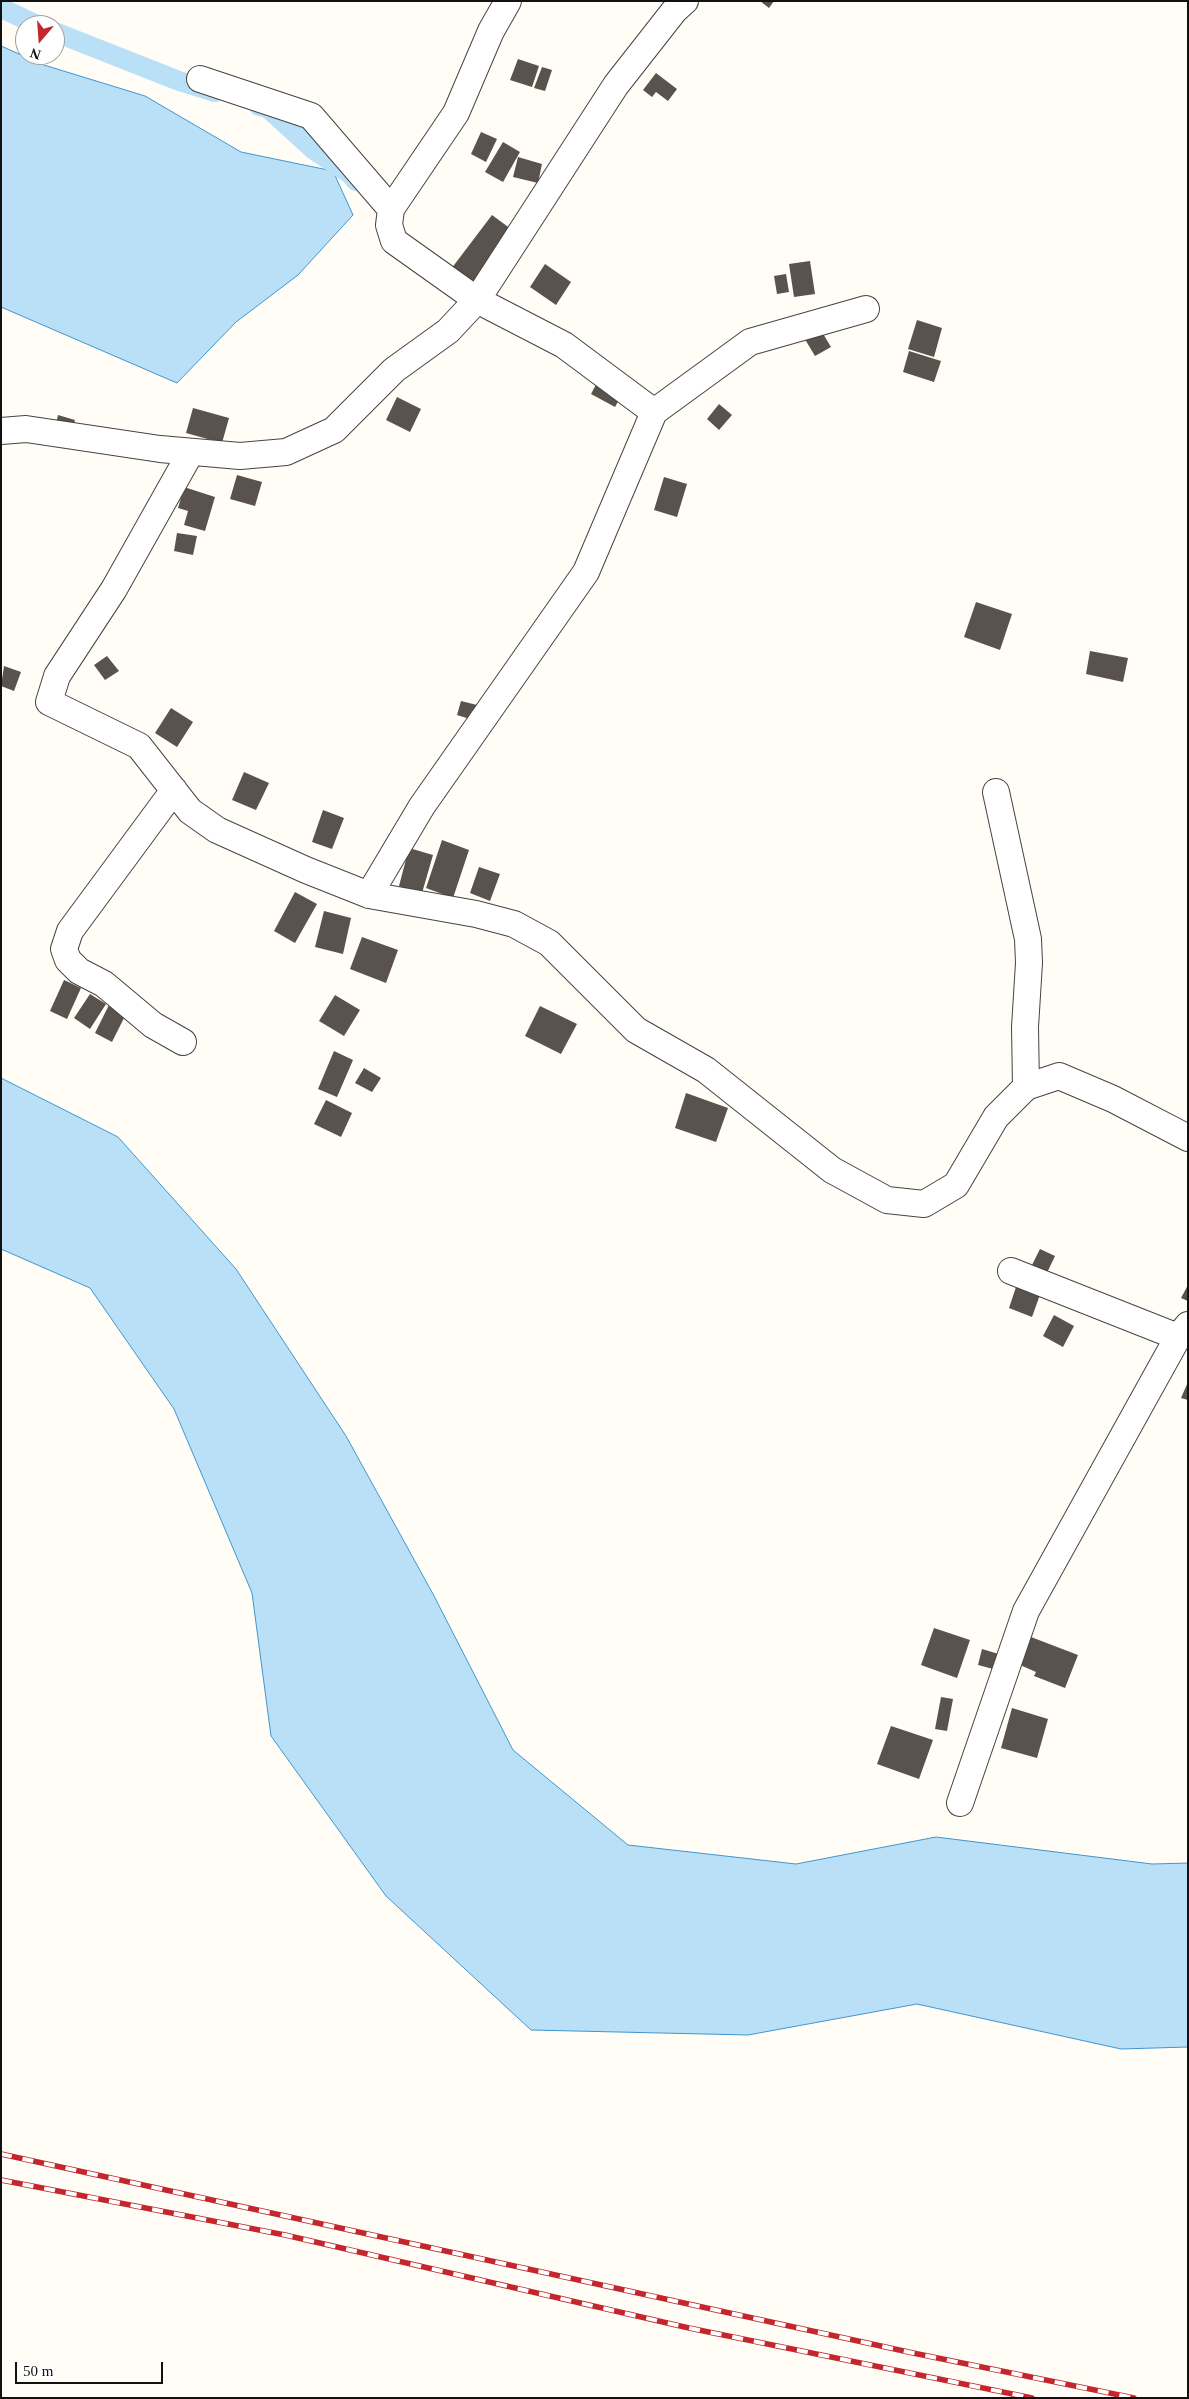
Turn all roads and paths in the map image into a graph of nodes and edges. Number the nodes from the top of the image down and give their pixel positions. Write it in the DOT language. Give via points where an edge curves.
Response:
graph roads {
  1 [pos="508,1"];
  2 [pos="686,1"];
  3 [pos="200,79"];
  4 [pos="392,209"];
  5 [pos="477,300"];
  6 [pos="866,309"];
  7 [pos="654,412"];
  8 [pos="1,431"];
  9 [pos="191,452"];
  10 [pos="174,790"];
  11 [pos="996,792"];
  12 [pos="369,895"];
  13 [pos="183,1042"];
  14 [pos="1026,1087"];
  15 [pos="1188,1138"];
  16 [pos="1011,1271"];
  17 [pos="1183,1331"];
  18 [pos="960,1803"];
  1 -- 4 [label="street" via="491,31 456,113"];
  2 -- 5 [label="street" via="674,11 616,85"];
  3 -- 4 [label="street" via="311,116"];
  4 -- 5 [label="street" via="389,224 394,241"];
  5 -- 7 [label="street" via="564,345"];
  5 -- 9 [label="street" via="448,331 394,370 334,430 286,452 240,456"];
  6 -- 7 [label="street" via="750,342"];
  7 -- 12 [label="street" via="586,572 422,806"];
  8 -- 9 [label="street" via="26,429"];
  9 -- 10 [label="street" via="114,589 57,676 49,702 139,746"];
  10 -- 12 [label="street" via="190,811 217,830"];
  10 -- 13 [label="street" via="70,931 64,949 68,960 79,971 104,984 153,1025"];
  11 -- 14 [label="street" via="1028,939"];
  12 -- 14 [label="street" via="514,924 549,943 636,1030 706,1070 832,1170 887,1200 924,1204 956,1185 996,1117"];
  14 -- 15 [label="street" via="1059,1076 1113,1099"];
  16 -- 17 [label="street"];
  17 -- 18 [label="street" via="1026,1611"];
}
